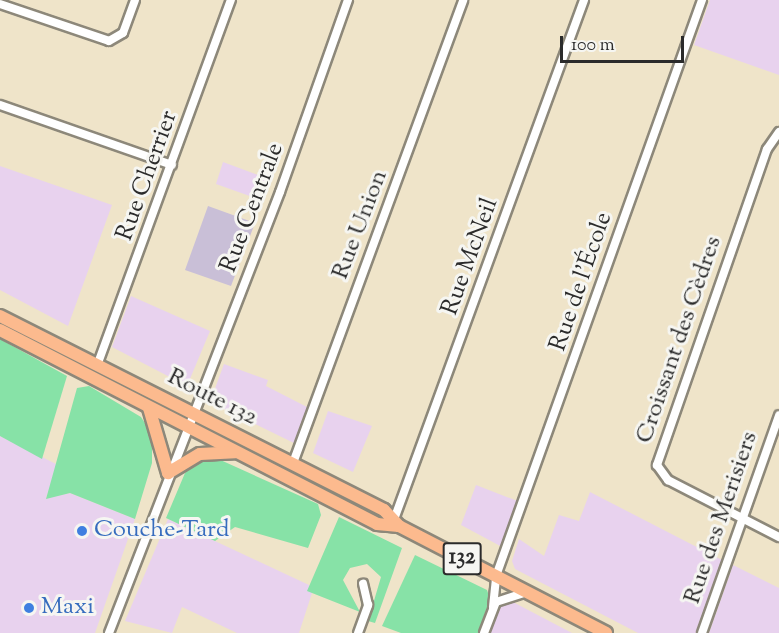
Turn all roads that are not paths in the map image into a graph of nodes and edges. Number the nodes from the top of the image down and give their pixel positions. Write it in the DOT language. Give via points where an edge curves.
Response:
graph roads {
  1 [pos="135,0"];
  2 [pos="231,0"];
  3 [pos="348,0"];
  4 [pos="463,0"];
  5 [pos="584,0"];
  6 [pos="702,0"];
  7 [pos="0,4"];
  8 [pos="0,105"];
  9 [pos="779,132"];
  10 [pos="172,165"];
  11 [pos="0,316"];
  12 [pos="0,330"];
  13 [pos="98,363"];
  14 [pos="149,408"];
  15 [pos="194,412"];
  16 [pos="779,415"];
  17 [pos="187,427"];
  18 [pos="236,452"];
  19 [pos="293,463"];
  20 [pos="168,473"];
  21 [pos="742,520"];
  22 [pos="395,524"];
  23 [pos="779,537"];
  24 [pos="496,576"];
  25 [pos="363,584"];
  26 [pos="526,592"];
  27 [pos="493,607"];
  28 [pos="109,633"];
  29 [pos="358,633"];
  30 [pos="484,633"];
  31 [pos="606,633"];
  32 [pos="702,633"];
  1 -- 7 [label="street" via="116,39 102,40"];
  2 -- 10 [label="street, Rue Cherrier"];
  3 -- 15 [label="street, Rue Centrale"];
  4 -- 19 [label="street, Rue Union"];
  5 -- 22 [label="street, Rue McNeil"];
  6 -- 24 [label="street, Rue de l'École"];
  8 -- 10 [label="street"];
  9 -- 21 [label="street, Croissant des Cèdres" via="767,149 657,465 663,477"];
  10 -- 13 [label="street, Rue Cherrier"];
  11 -- 13 [label="highway, Route 132 / 132"];
  12 -- 14 [label="highway, Route 132 / 132"];
  13 -- 15 [label="highway, Route 132 / 132"];
  14 -- 17 [label="highway, Route 132 / 132"];
  14 -- 20 [label="highway"];
  15 -- 17 [label="street, Rue Centrale"];
  15 -- 19 [label="highway, Route 132 / 132"];
  16 -- 21 [label="street, Rue des Merisiers"];
  17 -- 18 [label="highway, Route 132 / 132"];
  17 -- 20 [label="street, Rue Centrale"];
  18 -- 20 [label="highway" via="200,454"];
  18 -- 22 [label="highway, Route 132 / 132" via="377,524"];
  19 -- 22 [label="highway, Route 132 / 132" via="384,510"];
  20 -- 28 [label="street, Rue Centrale"];
  21 -- 23 [label="street, Croissant des Cèdres"];
  21 -- 32 [label="street, Rue des Merisiers"];
  22 -- 24 [label="highway, Route 132 / 132"];
  24 -- 26 [label="highway, Route 132 / 132"];
  24 -- 27 [label="street, Rue de l'École"];
  25 -- 29 [label="street" via="368,605"];
  26 -- 27 [label="street"];
  26 -- 31 [label="highway, Route 132 / 132"];
  27 -- 30 [label="street, Rue de l'École"];
}
